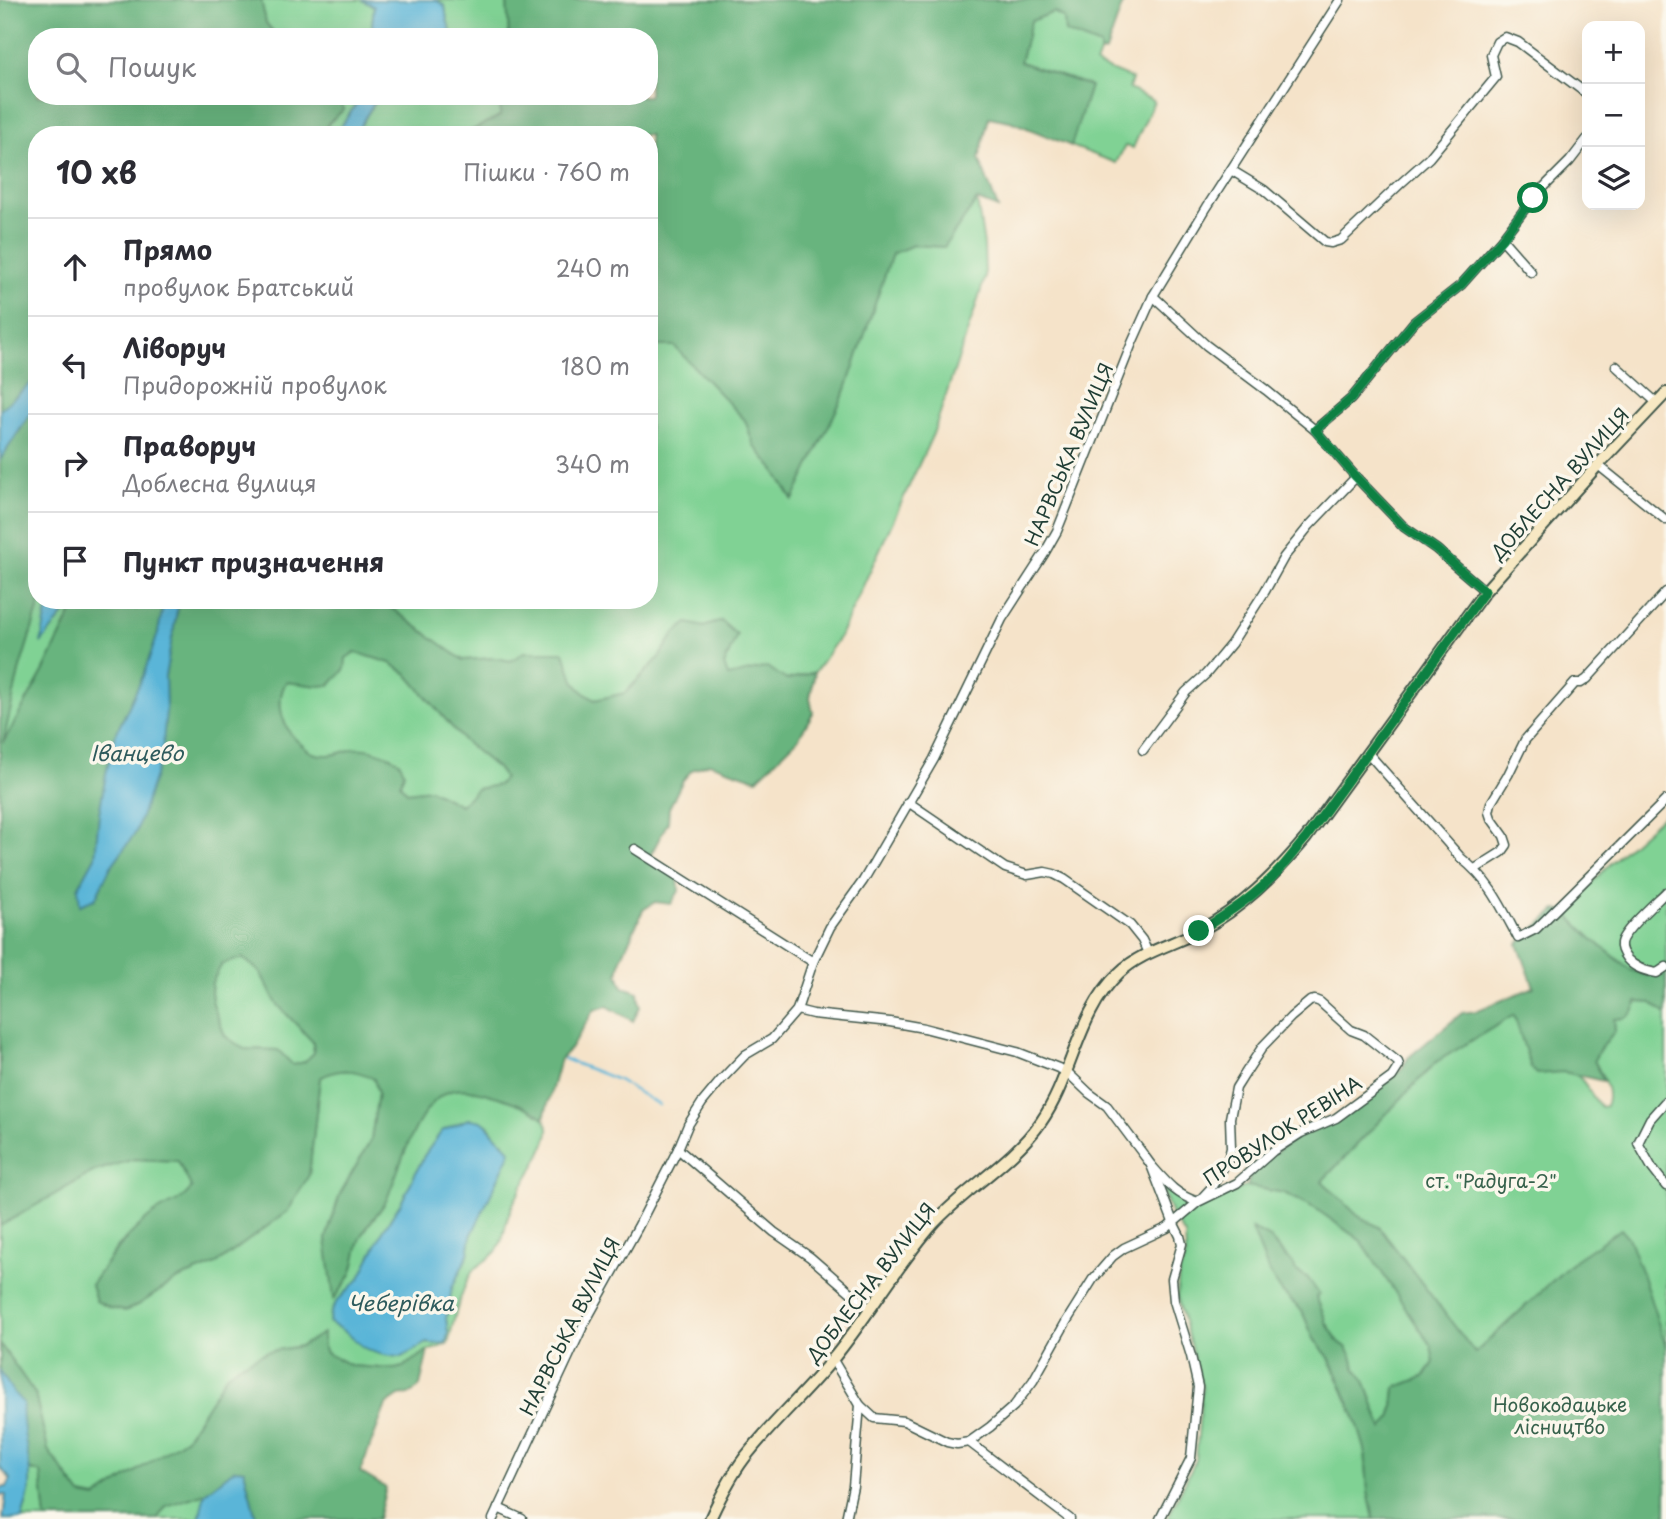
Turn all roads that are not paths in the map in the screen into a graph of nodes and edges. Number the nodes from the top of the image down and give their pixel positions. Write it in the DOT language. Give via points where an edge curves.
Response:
graph roads {
  1 [pos="1340,0"];
  2 [pos="1582,90"];
  3 [pos="1582,145"];
  4 [pos="1231,170"];
  5 [pos="1502,239"];
  6 [pos="1531,272"];
  7 [pos="1153,296"];
  8 [pos="1616,366"];
  9 [pos="1666,393"];
  10 [pos="1656,402"];
  11 [pos="1315,430"];
  12 [pos="1598,465"];
  13 [pos="1356,477"];
  14 [pos="1666,520"];
  15 [pos="1485,591"];
  16 [pos="1666,592"];
  17 [pos="1143,750"];
  18 [pos="1367,752"];
  19 [pos="1666,800"];
  20 [pos="908,802"];
  21 [pos="635,849"];
  22 [pos="1475,869"];
  23 [pos="1666,892"];
  24 [pos="1148,953"];
  25 [pos="813,962"];
  26 [pos="1666,967"];
  27 [pos="797,1010"];
  28 [pos="1066,1071"];
  29 [pos="1665,1102"];
  30 [pos="678,1149"];
  31 [pos="1151,1165"];
  32 [pos="1666,1186"];
  33 [pos="1198,1202"];
  34 [pos="1173,1223"];
  35 [pos="870,1309"];
  36 [pos="833,1360"];
  37 [pos="860,1405"];
  38 [pos="969,1441"];
  39 [pos="498,1508"];
  40 [pos="493,1519"];
  41 [pos="522,1519"];
  42 [pos="710,1519"];
  43 [pos="846,1519"];
  44 [pos="1070,1519"];
  45 [pos="1160,1519"];
  1 -- 4 [label="street, НАРВСЬКА ВУЛИЦЯ"];
  2 -- 4 [label="street" via="1518,42 1506,37 1497,42 1491,55 1496,76 1429,158 1341,240 1331,243"];
  3 -- 5 [label="street"];
  4 -- 7 [label="street, НАРВСЬКА ВУЛИЦЯ"];
  5 -- 6 [label="street"];
  5 -- 11 [label="street" via="1461,285 1414,322 1351,399"];
  7 -- 11 [label="street" via="1206,345"];
  7 -- 20 [label="street, НАРВСЬКА ВУЛИЦЯ" via="1057,531 1002,619"];
  8 -- 10 [label="street"];
  9 -- 10 [label="street, ДОБЛЕСНА ВУЛИЦЯ"];
  10 -- 12 [label="street, ДОБЛЕСНА ВУЛИЦЯ"];
  11 -- 13 [label="street"];
  12 -- 14 [label="street"];
  12 -- 15 [label="street, ДОБЛЕСНА ВУЛИЦЯ"];
  13 -- 15 [label="street" via="1404,527"];
  13 -- 17 [label="street" via="1284,557 1231,644 1186,692"];
  15 -- 18 [label="street, ДОБЛЕСНА ВУЛИЦЯ"];
  16 -- 22 [label="street" via="1525,740 1489,812 1507,845"];
  18 -- 22 [label="street"];
  18 -- 24 [label="street, ДОБЛЕСНА ВУЛИЦЯ" via="1306,838 1255,893 1199,931"];
  19 -- 22 [label="street" via="1536,929 1518,938"];
  20 -- 24 [label="street" via="1005,868 1027,874 1045,872 1063,879 1130,925"];
  20 -- 25 [label="street, НАРВСЬКА ВУЛИЦЯ"];
  21 -- 25 [label="street"];
  23 -- 26 [label="street" via="1620,946 1632,964 1645,971 1657,973"];
  24 -- 28 [label="street, ДОБЛЕСНА ВУЛИЦЯ" via="1105,989"];
  25 -- 27 [label="street, НАРВСЬКА ВУЛИЦЯ"];
  27 -- 28 [label="street" via="924,1028 1017,1052"];
  27 -- 30 [label="street, НАРВСЬКА ВУЛИЦЯ" via="772,1040 746,1055 722,1079 688,1125"];
  28 -- 31 [label="street" via="1107,1106"];
  28 -- 35 [label="street, ДОБЛЕСНА ВУЛИЦЯ" via="1040,1124 933,1225"];
  29 -- 32 [label="street" via="1638,1143"];
  30 -- 35 [label="street"];
  30 -- 39 [label="street, НАРВСЬКА ВУЛИЦЯ" via="584,1324"];
  31 -- 33 [label="street, ПРОВУЛОК РЕВІНА" via="1184,1198"];
  31 -- 34 [label="street"];
  33 -- 33 [label="street, ПРОВУЛОК РЕВІНА" via="1237,1183 1301,1133 1355,1105 1392,1077 1398,1062 1320,1002 1306,1004 1263,1046 1236,1088 1228,1160"];
  33 -- 34 [label="street, ПРОВУЛОК РЕВІНА"];
  34 -- 38 [label="street, ПРОВУЛОК РЕВІНА" via="1124,1248 1105,1264 1014,1406"];
  34 -- 45 [label="street" via="1182,1244 1172,1279 1174,1301 1198,1387 1191,1458"];
  35 -- 36 [label="street, ДОБЛЕСНА ВУЛИЦЯ"];
  36 -- 37 [label="street"];
  36 -- 42 [label="street, ДОБЛЕСНА ВУЛИЦЯ" via="749,1452"];
  37 -- 38 [label="street" via="874,1418 904,1421 947,1443"];
  37 -- 43 [label="street"];
  38 -- 44 [label="street"];
  39 -- 40 [label="street, НАРВСЬКА ВУЛИЦЯ"];
  39 -- 41 [label="street"];
}
